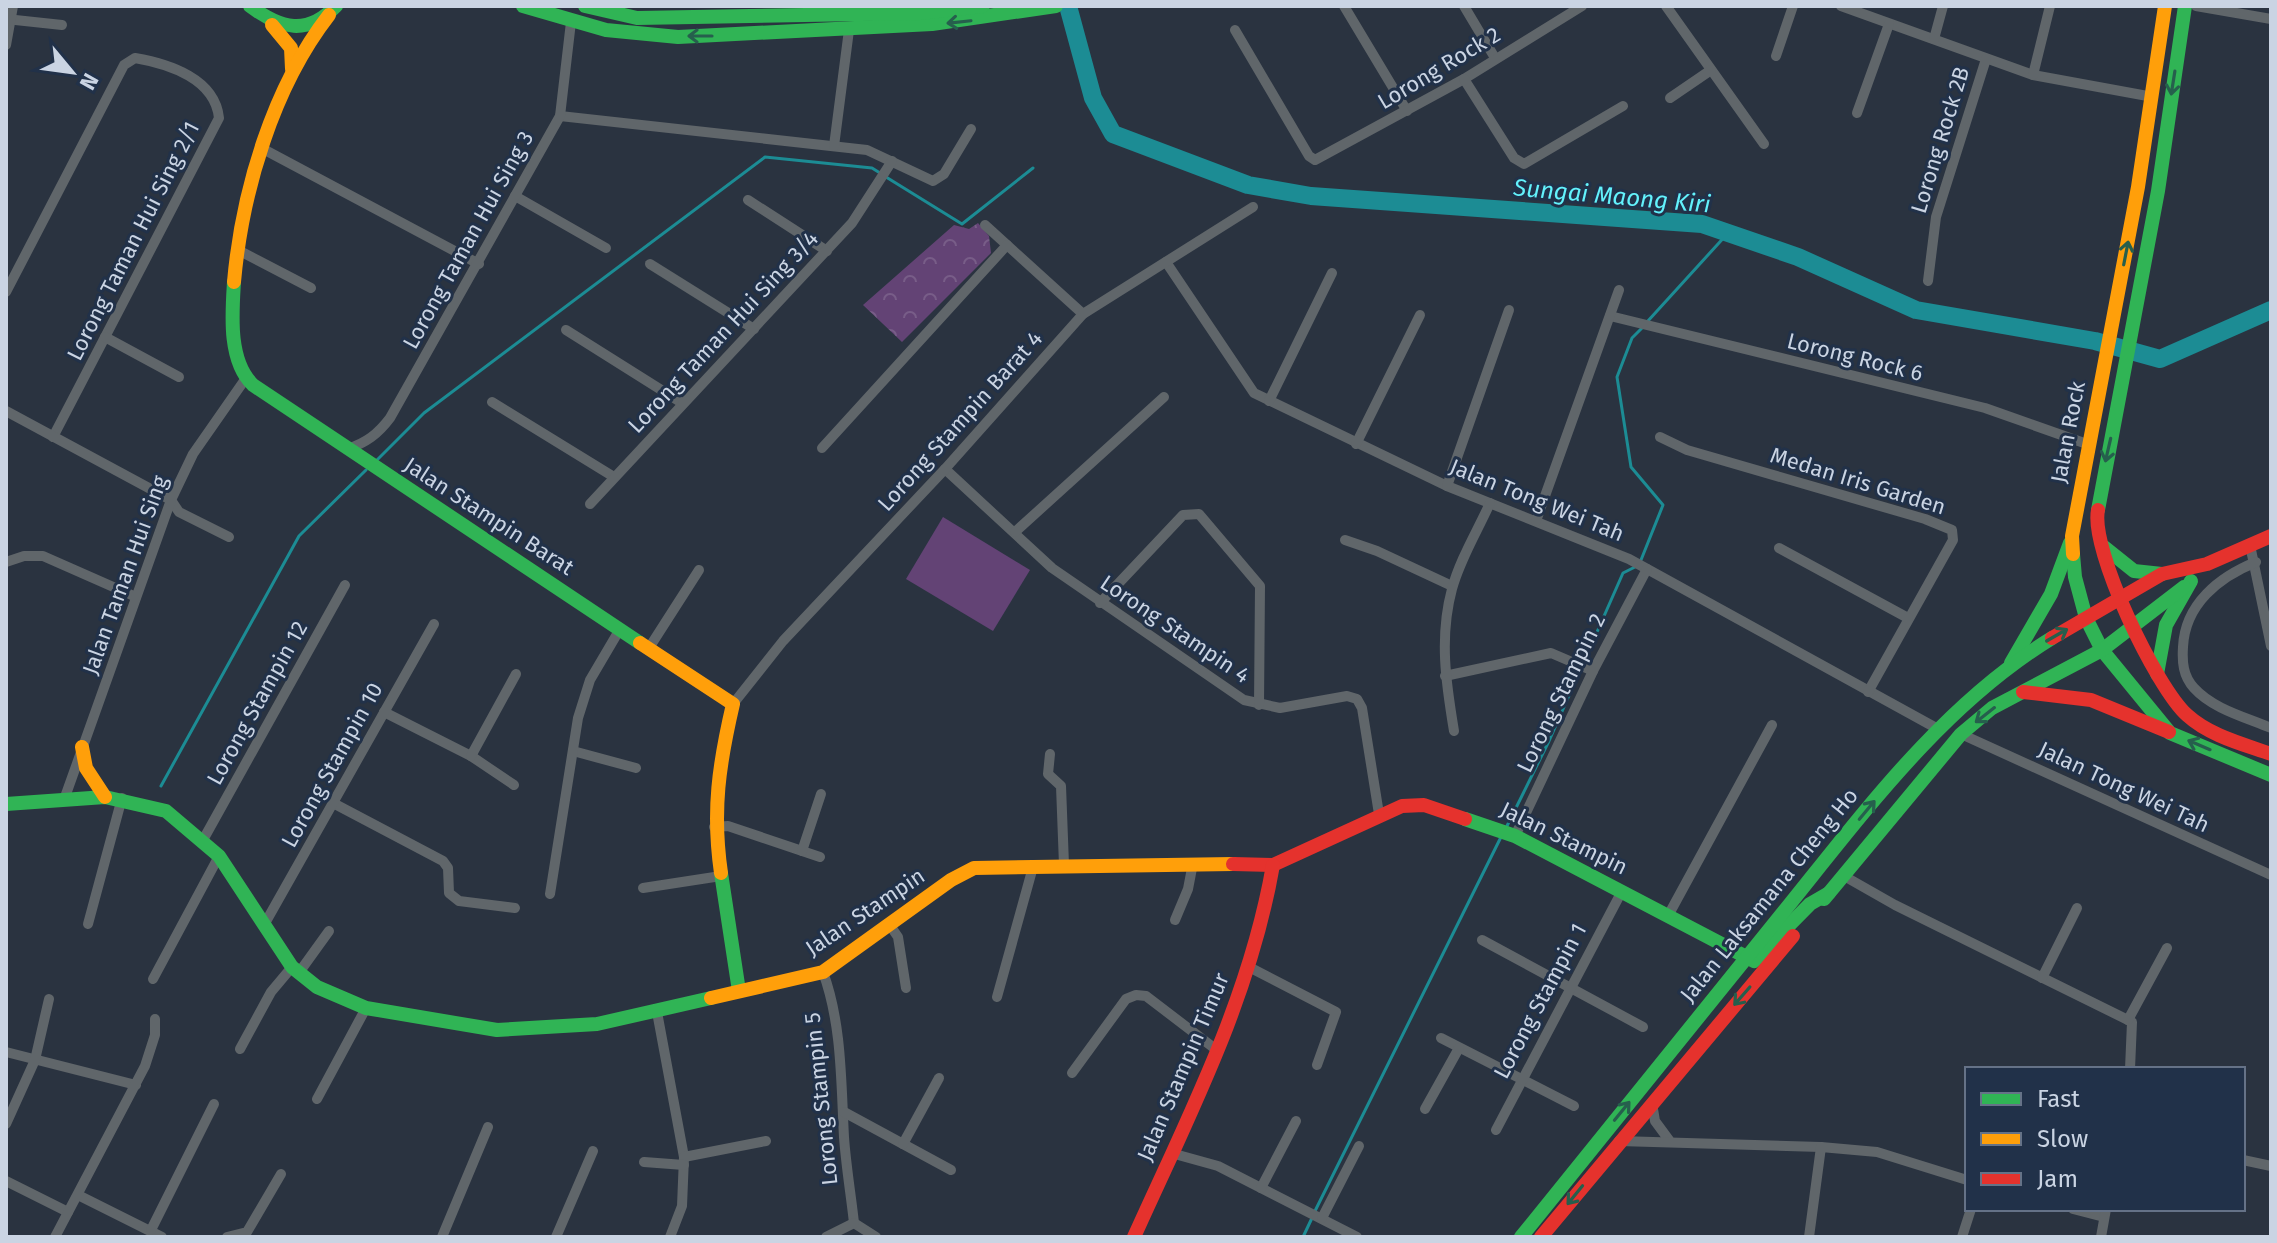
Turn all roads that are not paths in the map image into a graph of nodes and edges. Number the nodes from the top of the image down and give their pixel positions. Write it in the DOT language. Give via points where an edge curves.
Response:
graph roads {
  1 [pos="13,6"];
  2 [pos="250,6"];
  3 [pos="523,6"];
  4 [pos="585,6"];
  5 [pos="983,6"];
  6 [pos="1056,6"];
  7 [pos="1344,6"];
  8 [pos="1464,6"];
  9 [pos="1582,6"];
  10 [pos="1666,6"];
  11 [pos="1793,6"];
  12 [pos="1943,6"];
  13 [pos="2050,6"];
  14 [pos="2165,6"];
  15 [pos="2185,6"];
  16 [pos="2196,6"];
  17 [pos="1846,7"];
  18 [pos="332,10"];
  19 [pos="8,19"];
  20 [pos="2271,19"];
  21 [pos="270,22"];
  22 [pos="571,22"];
  23 [pos="1889,24"];
  24 [pos="62,25"];
  25 [pos="849,30"];
  26 [pos="1235,30"];
  27 [pos="1934,39"];
  28 [pos="6,45"];
  29 [pos="1776,56"];
  30 [pos="1495,58"];
  31 [pos="1986,59"];
  32 [pos="292,69"];
  33 [pos="1711,70"];
  34 [pos="2033,75"];
  35 [pos="1464,79"];
  36 [pos="2153,97"];
  37 [pos="1670,98"];
  38 [pos="1623,106"];
  39 [pos="1407,111"];
  40 [pos="1857,113"];
  41 [pos="560,116"];
  42 [pos="971,129"];
  43 [pos="1764,144"];
  44 [pos="834,146"];
  45 [pos="265,150"];
  46 [pos="890,163"];
  47 [pos="515,196"];
  48 [pos="748,200"];
  49 [pos="1253,207"];
  50 [pos="985,225"];
  51 [pos="1007,245"];
  52 [pos="606,248"];
  53 [pos="238,250"];
  54 [pos="827,251"];
  55 [pos="1166,262"];
  56 [pos="479,264"];
  57 [pos="650,264"];
  58 [pos="1332,273"];
  59 [pos="1928,281"];
  60 [pos="311,288"];
  61 [pos="1619,290"];
  62 [pos="6,292"];
  63 [pos="1509,310"];
  64 [pos="1083,314"];
  65 [pos="1420,315"];
  66 [pos="1610,316"];
  67 [pos="754,329"];
  68 [pos="566,330"];
  69 [pos="105,337"];
  70 [pos="179,377"];
  71 [pos="246,378"];
  72 [pos="1164,397"];
  73 [pos="1269,401"];
  74 [pos="492,402"];
  75 [pos="682,403"];
  76 [pos="6,411"];
  77 [pos="53,437"];
  78 [pos="1660,437"];
  79 [pos="1356,444"];
  80 [pos="2087,444"];
  81 [pos="822,448"];
  82 [pos="347,449"];
  83 [pos="945,469"];
  84 [pos="614,477"];
  85 [pos="1447,486"];
  86 [pos="171,500"];
  87 [pos="1490,503"];
  88 [pos="590,504"];
  89 [pos="1536,521"];
  90 [pos="1015,532"];
  91 [pos="2072,536"];
  92 [pos="2271,536"];
  93 [pos="229,537"];
  94 [pos="1345,540"];
  95 [pos="2101,543"];
  96 [pos="2250,545"];
  97 [pos="1779,548"];
  98 [pos="6,562"];
  99 [pos="2256,562"];
  100 [pos="2207,564"];
  101 [pos="1644,568"];
  102 [pos="699,570"];
  103 [pos="2162,574"];
  104 [pos="2191,581"];
  105 [pos="345,585"];
  106 [pos="1452,586"];
  107 [pos="2121,596"];
  108 [pos="136,597"];
  109 [pos="1100,603"];
  110 [pos="1908,618"];
  111 [pos="2086,618"];
  112 [pos="434,624"];
  113 [pos="2135,626"];
  114 [pos="620,629"];
  115 [pos="2271,646"];
  116 [pos="649,648"];
  117 [pos="2102,650"];
  118 [pos="2011,663"];
  119 [pos="1589,669"];
  120 [pos="516,674"];
  121 [pos="1445,676"];
  122 [pos="2157,680"];
  123 [pos="1868,692"];
  124 [pos="2023,692"];
  125 [pos="733,704"];
  126 [pos="1259,705"];
  127 [pos="384,712"];
  128 [pos="1772,725"];
  129 [pos="2271,728"];
  130 [pos="1938,729"];
  131 [pos="1454,731"];
  132 [pos="2170,733"];
  133 [pos="1961,734"];
  134 [pos="82,747"];
  135 [pos="573,751"];
  136 [pos="1050,754"];
  137 [pos="2271,754"];
  138 [pos="471,756"];
  139 [pos="636,768"];
  140 [pos="2271,775"];
  141 [pos="514,785"];
  142 [pos="821,794"];
  143 [pos="65,797"];
  144 [pos="105,797"];
  145 [pos="122,798"];
  146 [pos="333,803"];
  147 [pos="6,804"];
  148 [pos="1379,814"];
  149 [pos="714,827"];
  150 [pos="1512,834"];
  151 [pos="203,840"];
  152 [pos="802,851"];
  153 [pos="219,856"];
  154 [pos="820,857"];
  155 [pos="1193,863"];
  156 [pos="1064,865"];
  157 [pos="1273,865"];
  158 [pos="1033,867"];
  159 [pos="2271,875"];
  160 [pos="721,876"];
  161 [pos="1844,876"];
  162 [pos="643,888"];
  163 [pos="1622,891"];
  164 [pos="1829,893"];
  165 [pos="550,894"];
  166 [pos="515,908"];
  167 [pos="2077,908"];
  168 [pos="1669,914"];
  169 [pos="1175,920"];
  170 [pos="88,924"];
  171 [pos="889,924"];
  172 [pos="264,925"];
  173 [pos="329,931"];
  174 [pos="1482,940"];
  175 [pos="2167,948"];
  176 [pos="1747,957"];
  177 [pos="1249,967"];
  178 [pos="295,970"];
  179 [pos="823,972"];
  180 [pos="2042,978"];
  181 [pos="153,979"];
  182 [pos="906,988"];
  183 [pos="1570,988"];
  184 [pos="739,991"];
  185 [pos="997,997"];
  186 [pos="49,999"];
  187 [pos="366,1008"];
  188 [pos="657,1012"];
  189 [pos="155,1019"];
  190 [pos="2128,1020"];
  191 [pos="1643,1027"];
  192 [pos="1441,1038"];
  193 [pos="1459,1048"];
  194 [pos="240,1049"];
  195 [pos="1218,1051"];
  196 [pos="6,1052"];
  197 [pos="35,1060"];
  198 [pos="1317,1065"];
  199 [pos="2130,1067"];
  200 [pos="1072,1073"];
  201 [pos="939,1078"];
  202 [pos="1521,1079"];
  203 [pos="136,1085"];
  204 [pos="317,1099"];
  205 [pos="1652,1103"];
  206 [pos="214,1104"];
  207 [pos="1574,1106"];
  208 [pos="1425,1109"];
  209 [pos="844,1112"];
  210 [pos="1296,1121"];
  211 [pos="6,1124"];
  212 [pos="488,1127"];
  213 [pos="1496,1130"];
  214 [pos="1669,1140"];
  215 [pos="766,1141"];
  216 [pos="1618,1141"];
  217 [pos="903,1144"];
  218 [pos="1359,1146"];
  219 [pos="1821,1147"];
  220 [pos="593,1151"];
  221 [pos="1171,1153"];
  222 [pos="2245,1160"];
  223 [pos="684,1161"];
  224 [pos="644,1162"];
  225 [pos="2271,1166"];
  226 [pos="951,1170"];
  227 [pos="281,1174"];
  228 [pos="1965,1179"];
  229 [pos="6,1181"];
  230 [pos="1261,1188"];
  231 [pos="78,1195"];
  232 [pos="1970,1211"];
  233 [pos="68,1212"];
  234 [pos="2105,1213"];
  235 [pos="1320,1216"];
  236 [pos="854,1223"];
  237 [pos="151,1230"];
  238 [pos="55,1237"];
  239 [pos="162,1237"];
  240 [pos="227,1237"];
  241 [pos="442,1237"];
  242 [pos="556,1237"];
  243 [pos="670,1237"];
  244 [pos="826,1237"];
  245 [pos="876,1237"];
  246 [pos="1134,1237"];
  247 [pos="1357,1237"];
  248 [pos="1521,1237"];
  249 [pos="1541,1237"];
  250 [pos="1809,1237"];
  251 [pos="1962,1237"];
  252 [pos="2101,1237"];
  1 -- 19 [label="street"];
  2 -- 21 [label="main road"];
  3 -- 22 [label="main road"];
  4 -- 5 [label="main road" via="637,18 920,13"];
  6 -- 25 [label="main road, one-way" via="922,26"];
  7 -- 39 [label="street"];
  8 -- 30 [label="street"];
  9 -- 30 [label="street, Lorong Rock 2"];
  10 -- 33 [label="street"];
  11 -- 29 [label="street"];
  12 -- 27 [label="street"];
  13 -- 34 [label="street"];
  14 -- 36 [label="main road, Jalan Rock"];
  15 -- 95 [label="main road, Jalan Rock, one-way" via="2132,335 2099,489 2096,519"];
  16 -- 20 [label="street"];
  17 -- 23 [label="street"];
  18 -- 21 [label="main road" via="318,22 294,28"];
  18 -- 32 [label="main road"];
  19 -- 24 [label="street"];
  19 -- 28 [label="street"];
  21 -- 32 [label="main road" via="291,48"];
  25 -- 22 [label="main road, one-way" via="664,36"];
  22 -- 41 [label="street, Lorong Taman Hui Sing 3"];
  23 -- 27 [label="street"];
  23 -- 40 [label="street"];
  25 -- 44 [label="street"];
  26 -- 39 [label="street, Lorong Rock 2" via="1315,160"];
  27 -- 31 [label="street"];
  30 -- 35 [label="street, Lorong Rock 2"];
  31 -- 34 [label="street"];
  31 -- 59 [label="street, Lorong Rock 2B" via="1936,217"];
  32 -- 45 [label="main road"];
  33 -- 37 [label="street"];
  33 -- 43 [label="street"];
  34 -- 36 [label="street"];
  35 -- 38 [label="street" via="1514,158 1524,164"];
  35 -- 39 [label="street, Lorong Rock 2"];
  80 -- 36 [label="main road, Jalan Rock, one-way"];
  41 -- 44 [label="street"];
  41 -- 47 [label="street, Lorong Taman Hui Sing 3"];
  42 -- 46 [label="street" via="938,179 922,179"];
  44 -- 46 [label="street" via="867,150"];
  45 -- 53 [label="main road"];
  45 -- 56 [label="street"];
  46 -- 54 [label="street, Lorong Taman Hui Sing 3/4"];
  47 -- 52 [label="street"];
  47 -- 56 [label="street, Lorong Taman Hui Sing 3"];
  48 -- 54 [label="street"];
  49 -- 55 [label="street, Lorong Stampin Barat 4"];
  50 -- 51 [label="street"];
  51 -- 64 [label="street"];
  51 -- 81 [label="street"];
  53 -- 60 [label="street"];
  53 -- 71 [label="main road" via="230,318"];
  54 -- 67 [label="street, Lorong Taman Hui Sing 3/4"];
  55 -- 64 [label="street, Lorong Stampin Barat 4"];
  55 -- 73 [label="street, Jalan Tong Wei Tah" via="1247,385"];
  56 -- 82 [label="street, Lorong Taman Hui Sing 3" via="390,418 371,438"];
  57 -- 67 [label="street"];
  58 -- 73 [label="street"];
  61 -- 66 [label="street"];
  62 -- 69 [label="street, Lorong Taman Hui Sing 2/1" via="124,65 135,58 182,74 204,85 219,118"];
  63 -- 85 [label="street"];
  64 -- 83 [label="street, Lorong Stampin Barat 4"];
  65 -- 79 [label="street"];
  66 -- 80 [label="street, Lorong Rock 6" via="1985,408"];
  66 -- 89 [label="street"];
  67 -- 75 [label="street, Lorong Taman Hui Sing 3/4"];
  68 -- 75 [label="street"];
  69 -- 70 [label="street"];
  69 -- 77 [label="street, Lorong Taman Hui Sing 2/1"];
  71 -- 82 [label="main road, Jalan Stampin Barat"];
  71 -- 86 [label="street, Jalan Taman Hui Sing" via="193,454"];
  72 -- 90 [label="street"];
  73 -- 79 [label="street, Jalan Tong Wei Tah"];
  74 -- 84 [label="street"];
  75 -- 84 [label="street, Lorong Taman Hui Sing 3/4"];
  76 -- 77 [label="street"];
  77 -- 86 [label="street"];
  78 -- 110 [label="street, Medan Iris Garden" via="1687,450 1952,530 1953,540"];
  79 -- 85 [label="street, Jalan Tong Wei Tah"];
  80 -- 91 [label="main road, Jalan Rock"];
  82 -- 114 [label="main road, Jalan Stampin Barat"];
  83 -- 90 [label="street, Lorong Stampin 4"];
  83 -- 125 [label="street, Lorong Stampin Barat 4" via="783,641"];
  84 -- 88 [label="street, Lorong Taman Hui Sing 3/4"];
  85 -- 87 [label="street, Jalan Tong Wei Tah"];
  86 -- 93 [label="street" via="179,512"];
  86 -- 108 [label="street, Jalan Taman Hui Sing"];
  87 -- 89 [label="street, Jalan Tong Wei Tah"];
  87 -- 106 [label="street"];
  89 -- 101 [label="street, Jalan Tong Wei Tah"];
  90 -- 109 [label="street, Lorong Stampin 4"];
  91 -- 111 [label="main road, Jalan Rock"];
  91 -- 118 [label="main road" via="2051,594"];
  92 -- 96 [label="main road"];
  94 -- 106 [label="street"];
  95 -- 103 [label="main road" via="2134,571"];
  95 -- 107 [label="main road, Jalan Rock"];
  96 -- 99 [label="street"];
  96 -- 100 [label="main road"];
  97 -- 110 [label="street"];
  98 -- 108 [label="street" via="43,556"];
  99 -- 115 [label="street"];
  99 -- 129 [label="street" via="2232,572 2196,605 2183,636 2181,664 2203,697"];
  100 -- 103 [label="main road"];
  100 -- 104 [label="main road"];
  101 -- 119 [label="street, Lorong Stampin 2"];
  101 -- 123 [label="street, Jalan Tong Wei Tah"];
  102 -- 116 [label="street"];
  103 -- 107 [label="main road, Jalan Laksamana Cheng Ho"];
  104 -- 113 [label="main road, Jalan Laksamana Cheng Ho"];
  104 -- 122 [label="main road" via="2166,617"];
  105 -- 151 [label="street, Lorong Stampin 12"];
  106 -- 121 [label="street" via="1444,628"];
  107 -- 111 [label="main road, Jalan Laksamana Cheng Ho"];
  107 -- 113 [label="main road, Jalan Rock"];
  108 -- 134 [label="street, Jalan Taman Hui Sing"];
  109 -- 126 [label="street, Lorong Stampin 4"];
  109 -- 126 [label="street" via="1183,515 1199,514 1260,586"];
  110 -- 123 [label="street, Medan Iris Garden"];
  111 -- 117 [label="main road, Jalan Rock"];
  118 -- 111 [label="main road, Jalan Laksamana Cheng Ho, one-way"];
  112 -- 127 [label="street, Lorong Stampin 10"];
  113 -- 117 [label="main road, Jalan Laksamana Cheng Ho"];
  113 -- 122 [label="main road, Jalan Rock"];
  114 -- 116 [label="main road, Jalan Stampin Barat"];
  114 -- 135 [label="street" via="590,680"];
  116 -- 125 [label="main road, Jalan Stampin Barat"];
  117 -- 124 [label="main road, Jalan Laksamana Cheng Ho"];
  117 -- 132 [label="main road, Jalan Rock"];
  118 -- 130 [label="main road, Jalan Laksamana Cheng Ho"];
  119 -- 121 [label="street" via="1551,653"];
  119 -- 150 [label="street, Lorong Stampin 2"];
  120 -- 138 [label="street"];
  121 -- 131 [label="street"];
  122 -- 137 [label="main road, Jalan Rock" via="2190,718"];
  123 -- 130 [label="street, Jalan Tong Wei Tah"];
  124 -- 132 [label="main road" via="2091,700"];
  124 -- 133 [label="main road, Jalan Laksamana Cheng Ho, one-way" via="1992,708"];
  125 -- 149 [label="main road" via="719,763"];
  126 -- 148 [label="street, Lorong Stampin 4" via="1280,708 1347,696 1357,699"];
  127 -- 138 [label="street"];
  127 -- 146 [label="street, Lorong Stampin 10"];
  128 -- 168 [label="street"];
  176 -- 130 [label="main road, Jalan Laksamana Cheng Ho, one-way"];
  140 -- 132 [label="main road, Jalan Rock, one-way"];
  133 -- 159 [label="street, Jalan Tong Wei Tah"];
  133 -- 161 [label="main road, Jalan Laksamana Cheng Ho"];
  134 -- 143 [label="street, Jalan Taman Hui Sing"];
  134 -- 144 [label="main road" via="91,780"];
  135 -- 139 [label="street"];
  135 -- 165 [label="street"];
  136 -- 156 [label="street" via="1048,774 1061,786"];
  138 -- 141 [label="street"];
  142 -- 152 [label="street"];
  143 -- 144 [label="main road, Jalan Stampin"];
  143 -- 147 [label="main road, Jalan Stampin"];
  144 -- 145 [label="main road, Jalan Stampin"];
  145 -- 151 [label="main road, Jalan Stampin" via="166,811"];
  145 -- 170 [label="street"];
  146 -- 166 [label="street" via="443,861 449,893 459,901"];
  146 -- 172 [label="street, Lorong Stampin 10"];
  148 -- 150 [label="main road, Jalan Stampin" via="1424,805"];
  148 -- 157 [label="main road, Jalan Stampin"];
  149 -- 152 [label="street" via="728,826"];
  149 -- 160 [label="main road"];
  150 -- 163 [label="main road, Jalan Stampin"];
  151 -- 153 [label="main road, Jalan Stampin"];
  152 -- 154 [label="street"];
  153 -- 172 [label="main road, Jalan Stampin"];
  153 -- 181 [label="street"];
  155 -- 156 [label="main road, Jalan Stampin"];
  155 -- 157 [label="main road, Jalan Stampin"];
  155 -- 169 [label="street"];
  156 -- 158 [label="main road, Jalan Stampin"];
  157 -- 177 [label="main road, Jalan Stampin Timur"];
  158 -- 171 [label="main road, Jalan Stampin" via="986,866 963,873"];
  158 -- 185 [label="street"];
  160 -- 162 [label="street"];
  160 -- 184 [label="main road"];
  161 -- 164 [label="main road, Jalan Laksamana Cheng Ho"];
  161 -- 180 [label="street"];
  163 -- 168 [label="main road, Jalan Stampin"];
  163 -- 183 [label="street, Lorong Stampin 1"];
  164 -- 176 [label="main road" via="1810,904 1759,960"];
  164 -- 205 [label="main road, Jalan Laksamana Cheng Ho, one-way"];
  167 -- 180 [label="street"];
  168 -- 176 [label="main road, Jalan Stampin"];
  171 -- 179 [label="main road, Jalan Stampin"];
  171 -- 182 [label="street" via="898,937"];
  172 -- 178 [label="main road, Jalan Stampin"];
  173 -- 178 [label="street"];
  174 -- 183 [label="street"];
  175 -- 190 [label="street"];
  248 -- 176 [label="main road, Jalan Laksamana Cheng Ho, one-way"];
  177 -- 195 [label="main road, Jalan Stampin Timur"];
  177 -- 198 [label="street" via="1336,1012"];
  178 -- 187 [label="main road, Jalan Stampin" via="317,987"];
  178 -- 194 [label="street" via="271,992"];
  179 -- 184 [label="main road, Jalan Stampin"];
  179 -- 209 [label="street, Lorong Stampin 5" via="830,991"];
  180 -- 190 [label="street"];
  183 -- 191 [label="street"];
  183 -- 202 [label="street, Lorong Stampin 1"];
  184 -- 188 [label="main road, Jalan Stampin"];
  186 -- 197 [label="street"];
  187 -- 188 [label="main road, Jalan Stampin" via="497,1030 561,1028"];
  187 -- 204 [label="street"];
  188 -- 223 [label="street"];
  189 -- 203 [label="street" via="151,1049"];
  190 -- 199 [label="street" via="2134,1024"];
  192 -- 193 [label="street"];
  193 -- 202 [label="street"];
  193 -- 208 [label="street"];
  195 -- 200 [label="street" via="1146,996 1136,995 1126,999"];
  195 -- 221 [label="main road, Jalan Stampin Timur"];
  196 -- 197 [label="street"];
  197 -- 203 [label="street"];
  197 -- 211 [label="street"];
  201 -- 217 [label="street"];
  202 -- 207 [label="street"];
  202 -- 213 [label="street, Lorong Stampin 1"];
  203 -- 231 [label="street"];
  205 -- 214 [label="street" via="1655,1121"];
  205 -- 216 [label="main road, Jalan Laksamana Cheng Ho"];
  206 -- 237 [label="street"];
  209 -- 217 [label="street"];
  209 -- 236 [label="street, Lorong Stampin 5"];
  210 -- 230 [label="street"];
  212 -- 241 [label="street"];
  214 -- 216 [label="street"];
  214 -- 219 [label="street"];
  215 -- 223 [label="street"];
  216 -- 249 [label="main road, Jalan Laksamana Cheng Ho, one-way"];
  217 -- 226 [label="street"];
  218 -- 235 [label="street"];
  219 -- 228 [label="street" via="1877,1152"];
  219 -- 250 [label="street"];
  220 -- 242 [label="street"];
  221 -- 230 [label="street" via="1218,1166"];
  221 -- 246 [label="main road, Jalan Stampin Timur"];
  222 -- 225 [label="street"];
  223 -- 224 [label="street"];
  223 -- 243 [label="street" via="682,1206"];
  227 -- 240 [label="street" via="252,1227"];
  229 -- 233 [label="street"];
  230 -- 235 [label="street"];
  231 -- 233 [label="street"];
  231 -- 237 [label="street"];
  232 -- 251 [label="street"];
  233 -- 238 [label="street"];
  234 -- 252 [label="street"];
  235 -- 247 [label="street"];
  236 -- 244 [label="street"];
  236 -- 245 [label="street"];
  237 -- 239 [label="street"];
}
